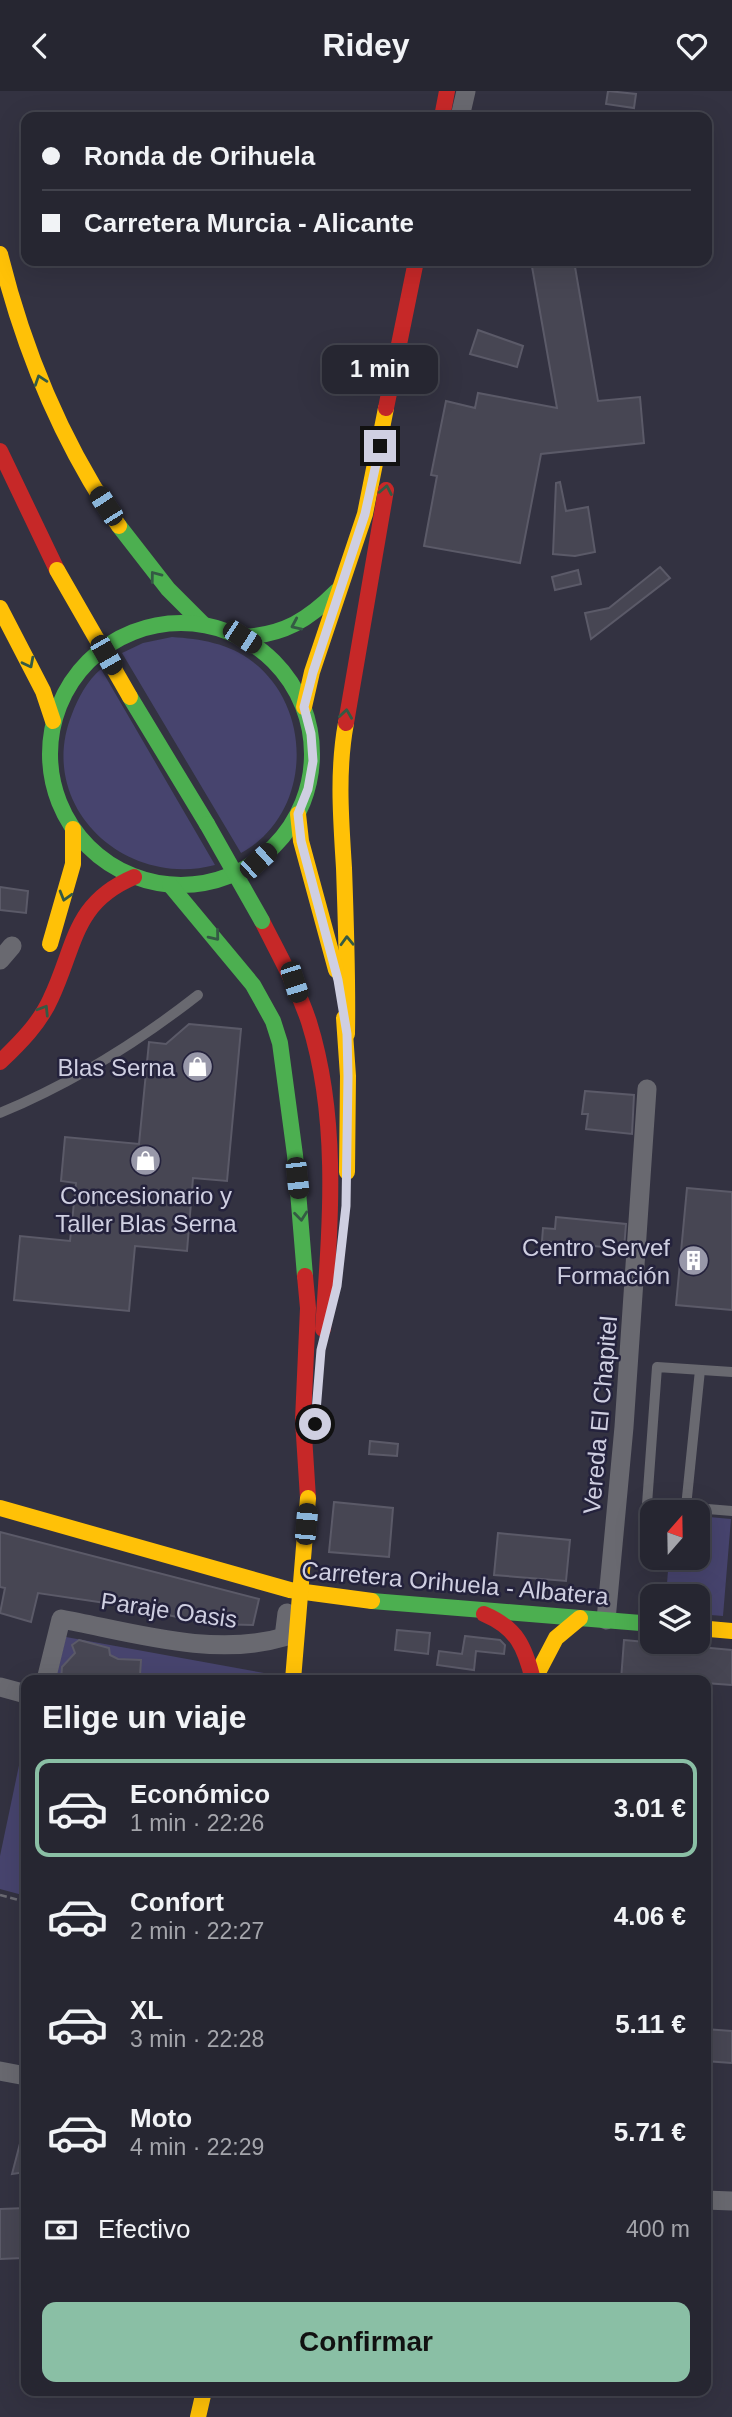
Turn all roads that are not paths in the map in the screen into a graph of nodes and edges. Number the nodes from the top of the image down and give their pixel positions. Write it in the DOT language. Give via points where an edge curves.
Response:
graph roads {
  1 [pos="447,91"];
  2 [pos="466,91"];
  3 [pos="443,112"];
  4 [pos="461,112"];
  5 [pos="0,254"];
  6 [pos="415,266"];
  7 [pos="429,266"];
  8 [pos="422,305"];
  9 [pos="404,324"];
  10 [pos="390,396"];
  11 [pos="400,419"];
  12 [pos="0,451"];
  13 [pos="339,589"];
  14 [pos="0,608"];
  15 [pos="203,624"];
  16 [pos="242,637"];
  17 [pos="304,707"];
  18 [pos="53,721"];
  19 [pos="298,814"];
  20 [pos="73,829"];
  21 [pos="134,877"];
  22 [pos="170,885"];
  23 [pos="45,959"];
  24 [pos="198,995"];
  25 [pos="347,1034"];
  26 [pos="0,1062"];
  27 [pos="647,1089"];
  28 [pos="2,1109"];
  29 [pos="321,1350"];
  30 [pos="700,1370"];
  31 [pos="732,1372"];
  32 [pos="0,1497"];
  33 [pos="309,1498"];
  34 [pos="646,1500"];
  35 [pos="687,1500"];
  36 [pos="0,1508"];
  37 [pos="710,1509"];
  38 [pos="732,1511"];
  39 [pos="53,1521"];
  40 [pos="290,1590"];
  41 [pos="473,1610"];
  42 [pos="538,1615"];
  43 [pos="580,1618"];
  44 [pos="606,1620"];
  45 [pos="640,1623"];
  46 [pos="710,1629"];
  47 [pos="732,1631"];
  48 [pos="47,1675"];
  49 [pos="293,1675"];
  50 [pos="532,1675"];
  51 [pos="535,1675"];
  52 [pos="536,1675"];
  53 [pos="0,1687"];
  54 [pos="21,1693"];
  55 [pos="0,2071"];
  56 [pos="21,2075"];
  57 [pos="711,2200"];
  58 [pos="732,2201"];
  59 [pos="203,2396"];
  60 [pos="198,2417"];
  1 -- 3 [label="main road"];
  2 -- 4 [label="street"];
  15 -- 5 [label="main road, one-way" via="162,585 129,541 51,411"];
  6 -- 9 [label="main road"];
  7 -- 8 [label="street"];
  8 -- 9 [label="street"];
  8 -- 11 [label="street"];
  9 -- 10 [label="main road"];
  10 -- 11 [label="main road"];
  10 -- 13 [label="main road" via="365,514"];
  25 -- 11 [label="main road, one-way" via="342,744"];
  12 -- 29 [label="main road, bridge" via="57,570 294,982 319,1063 326,1112 330,1205"];
  13 -- 16 [label="main road, one-way" via="306,622 270,637"];
  13 -- 17 [label="main road"];
  14 -- 18 [label="main road, one-way" via="43,691"];
  15 -- 16 [label="main road"];
  15 -- 18 [label="main road" via="170,622 138,629 109,643 77,673"];
  16 -- 17 [label="main road" via="279,666"];
  17 -- 19 [label="main road" via="313,761"];
  18 -- 20 [label="main road" via="49,743 53,788"];
  19 -- 22 [label="main road" via="281,840 231,876 201,884"];
  19 -- 25 [label="main road" via="301,841 329,936"];
  20 -- 21 [label="main road" via="110,865"];
  20 -- 23 [label="main road, one-way" via="73,864"];
  21 -- 22 [label="main road"];
  26 -- 21 [label="main road, one-way" via="50,1002 93,899 115,883"];
  22 -- 33 [label="main road, one-way" via="253,985 280,1043 305,1259 308,1308 303,1420"];
  24 -- 28 [label="lane" via="155,1029 32,1100"];
  25 -- 29 [label="main road" via="346,1206 337,1286"];
  27 -- 44 [label="street, Vereda El Chapitel"];
  29 -- 33 [label="main road"];
  30 -- 31 [label="lane"];
  30 -- 34 [label="lane" via="657,1367"];
  30 -- 35 [label="lane"];
  32 -- 39 [label="main road"];
  33 -- 49 [label="main road, bridge"];
  36 -- 39 [label="main road"];
  37 -- 38 [label="lane"];
  39 -- 40 [label="main road, Carretera Orihuela - Albatera"];
  40 -- 41 [label="main road, Carretera Orihuela - Albatera"];
  40 -- 48 [label="street, Paraje Oasis" via="284,1637 258,1645 177,1641 61,1619"];
  41 -- 42 [label="main road, Carretera Orihuela - Albatera"];
  41 -- 50 [label="main road" via="508,1624 520,1636"];
  42 -- 43 [label="main road, Carretera Orihuela - Albatera"];
  42 -- 51 [label="main road" via="544,1647"];
  43 -- 44 [label="main road, Carretera Orihuela - Albatera"];
  43 -- 52 [label="main road" via="556,1638"];
  44 -- 45 [label="main road, Carretera Orihuela - Albatera"];
  46 -- 47 [label="main road"];
  53 -- 54 [label="street"];
  55 -- 56 [label="street"];
  57 -- 58 [label="street"];
  59 -- 60 [label="main road"];
}
